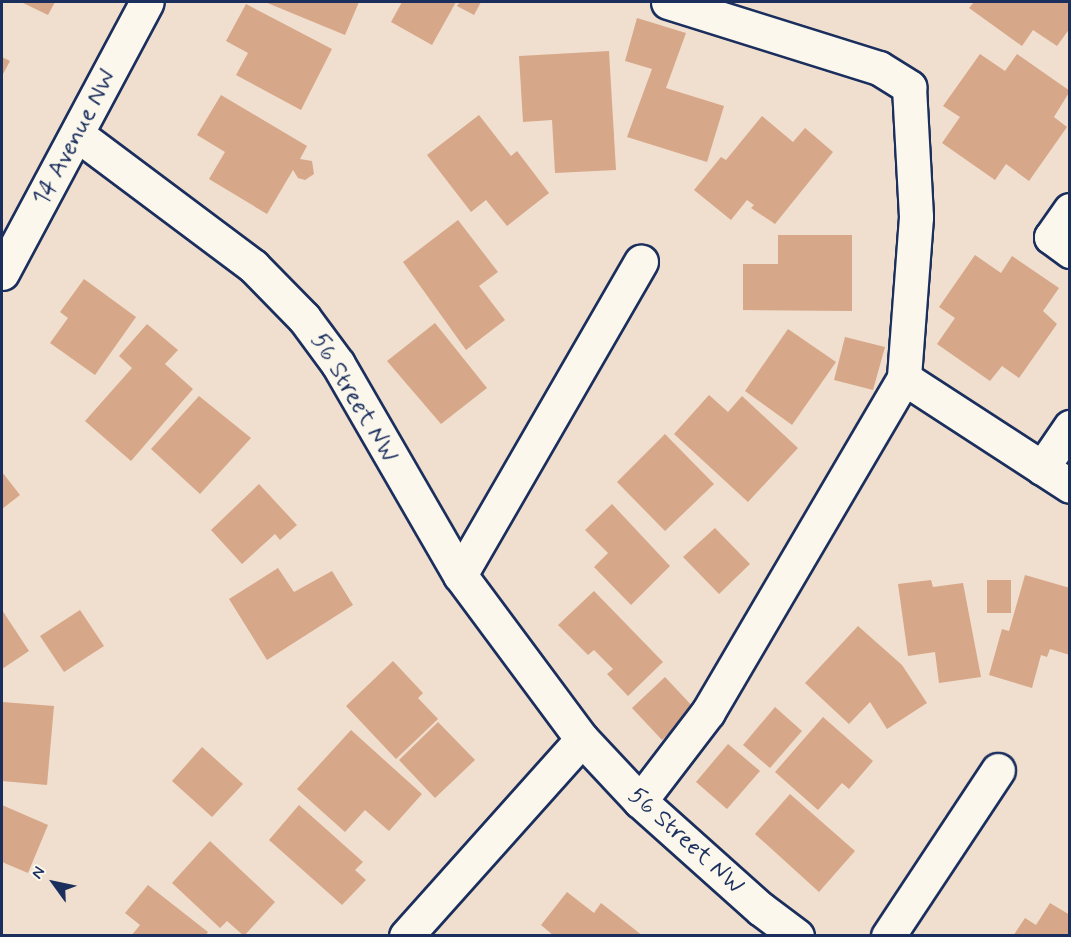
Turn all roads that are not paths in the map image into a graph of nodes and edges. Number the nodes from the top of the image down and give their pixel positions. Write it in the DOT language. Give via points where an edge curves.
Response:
graph roads {
  1 [pos="147,2"];
  2 [pos="668,2"];
  3 [pos="78,135"];
  4 [pos="1070,210"];
  5 [pos="1070,251"];
  6 [pos="641,261"];
  7 [pos="2,273"];
  8 [pos="904,378"];
  9 [pos="1070,427"];
  10 [pos="1042,468"];
  11 [pos="1070,486"];
  12 [pos="460,574"];
  13 [pos="582,739"];
  14 [pos="998,770"];
  15 [pos="640,801"];
  16 [pos="406,936"];
  17 [pos="797,936"];
  18 [pos="888,936"];
  1 -- 3 [label="street, 14 Avenue NW"];
  2 -- 8 [label="street" via="879,68 909,87 916,217"];
  3 -- 7 [label="street, 14 Avenue NW"];
  3 -- 12 [label="street, 56 Street NW" via="253,266 303,318 338,364"];
  4 -- 5 [label="street" via="1051,237"];
  6 -- 12 [label="street"];
  8 -- 10 [label="street"];
  8 -- 15 [label="street" via="708,712"];
  9 -- 10 [label="street"];
  10 -- 11 [label="street"];
  12 -- 13 [label="street, 56 Street NW"];
  13 -- 15 [label="street, 56 Street NW"];
  13 -- 16 [label="street"];
  14 -- 18 [label="street"];
  15 -- 17 [label="street, 56 Street NW"];
}
